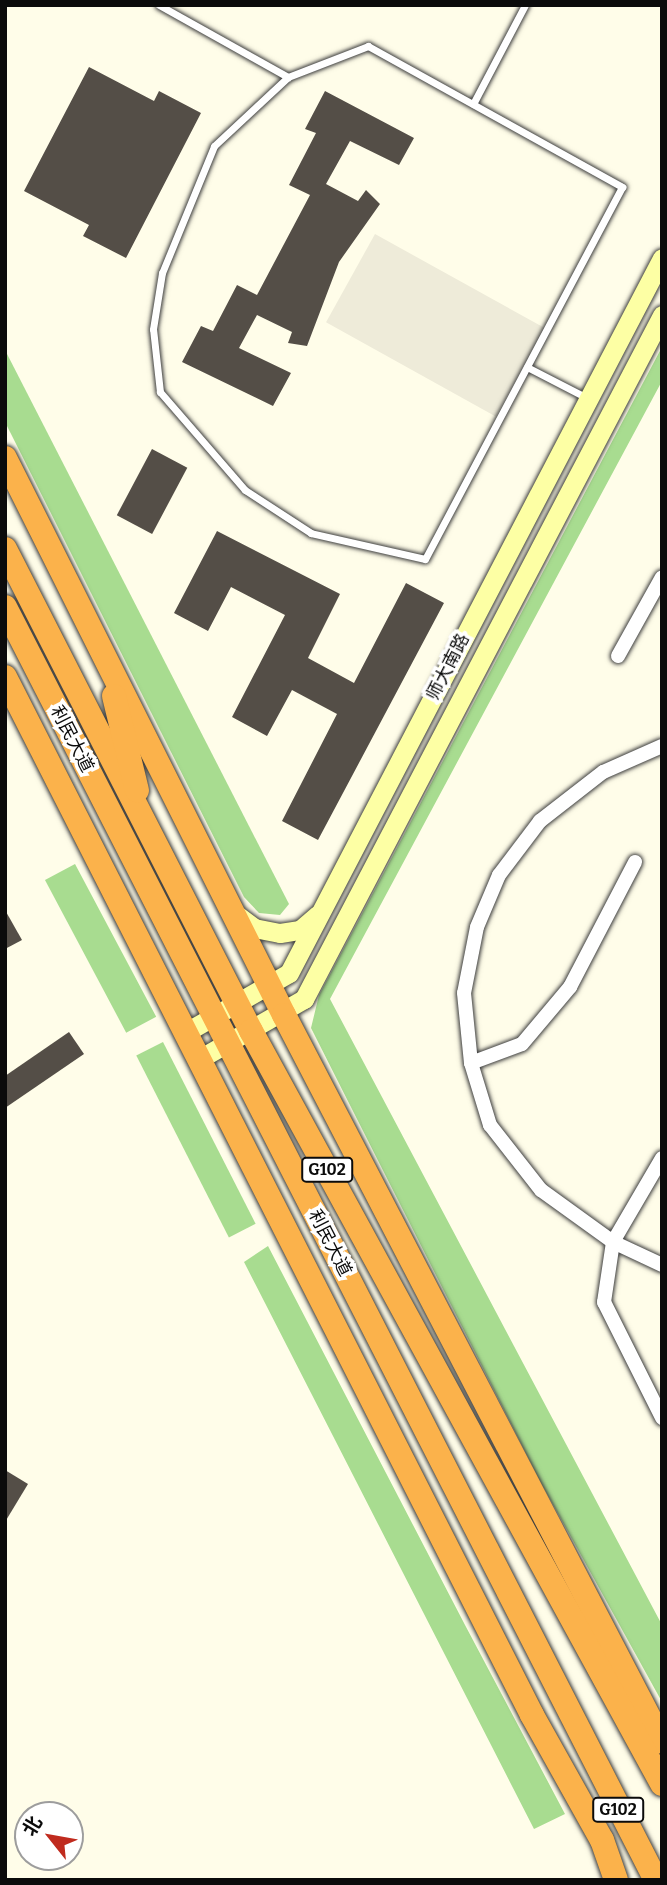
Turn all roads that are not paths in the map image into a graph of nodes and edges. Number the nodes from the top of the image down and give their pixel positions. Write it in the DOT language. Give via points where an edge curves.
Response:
graph roads {
  1 [pos="159,5"];
  2 [pos="525,5"];
  3 [pos="288,77"];
  4 [pos="473,104"];
  5 [pos="662,258"];
  6 [pos="662,315"];
  7 [pos="527,367"];
  8 [pos="588,398"];
  9 [pos="5,458"];
  10 [pos="5,549"];
  11 [pos="662,577"];
  12 [pos="5,607"];
  13 [pos="104,654"];
  14 [pos="618,656"];
  15 [pos="5,677"];
  16 [pos="47,689"];
  17 [pos="662,746"];
  18 [pos="148,831"];
  19 [pos="86,834"];
  20 [pos="635,862"];
  21 [pos="324,906"];
  22 [pos="232,909"];
  23 [pos="270,987"];
  24 [pos="237,1004"];
  25 [pos="284,1015"];
  26 [pos="214,1016"];
  27 [pos="188,1031"];
  28 [pos="251,1031"];
  29 [pos="229,1043"];
  30 [pos="201,1058"];
  31 [pos="471,1063"];
  32 [pos="662,1158"];
  33 [pos="613,1242"];
  34 [pos="662,1265"];
  35 [pos="662,1418"];
  36 [pos="532,1715"];
  37 [pos="651,1728"];
  38 [pos="583,1740"];
  39 [pos="601,1779"];
  40 [pos="662,1784"];
  41 [pos="602,1840"];
  42 [pos="616,1880"];
  43 [pos="656,1880"];
  1 -- 3 [label="lane"];
  2 -- 4 [label="lane"];
  3 -- 4 [label="lane" via="368,46"];
  3 -- 7 [label="lane" via="214,146 187,208 162,273 153,329 160,392 245,490 311,533 425,558"];
  4 -- 7 [label="lane" via="622,187"];
  5 -- 8 [label="main road, 师大南路"];
  6 -- 25 [label="main road, 师大南路" via="304,999"];
  7 -- 8 [label="lane"];
  8 -- 21 [label="main road, 师大南路"];
  9 -- 13 [label="highway"];
  10 -- 18 [label="highway, 利民大道 / G102"];
  11 -- 14 [label="street"];
  12 -- 16 [label="highway, 利民大道 / G102"];
  13 -- 18 [label="highway"];
  13 -- 22 [label="highway"];
  15 -- 19 [label="highway"];
  16 -- 19 [label="highway"];
  16 -- 26 [label="highway, 利民大道 / G102"];
  17 -- 31 [label="street" via="603,772 540,821 499,875 477,927 464,993"];
  18 -- 24 [label="highway, 利民大道 / G102"];
  19 -- 27 [label="highway"];
  20 -- 31 [label="street" via="570,987 522,1044"];
  21 -- 22 [label="main road" via="308,925 280,933 254,928"];
  21 -- 23 [label="main road, 师大南路" via="289,973"];
  22 -- 23 [label="highway"];
  23 -- 24 [label="main road, 师大南路"];
  23 -- 25 [label="highway"];
  24 -- 26 [label="main road, 师大南路"];
  24 -- 28 [label="highway, 利民大道 / G102"];
  25 -- 28 [label="main road, 师大南路"];
  25 -- 37 [label="highway"];
  26 -- 27 [label="main road, 师大南路"];
  26 -- 29 [label="highway, 利民大道 / G102"];
  27 -- 30 [label="highway"];
  28 -- 29 [label="main road, 师大南路"];
  28 -- 37 [label="highway, 利民大道 / G102"];
  29 -- 30 [label="main road, 师大南路"];
  29 -- 38 [label="highway, 利民大道 / G102"];
  30 -- 36 [label="highway"];
  31 -- 33 [label="street" via="490,1125 541,1190"];
  32 -- 33 [label="street"];
  33 -- 34 [label="street"];
  33 -- 35 [label="street" via="604,1301"];
  36 -- 38 [label="highway"];
  36 -- 41 [label="highway"];
  37 -- 40 [label="highway, 利民大道 / G102"];
  38 -- 39 [label="highway, 利民大道 / G102"];
  39 -- 41 [label="highway"];
  39 -- 43 [label="highway, 利民大道 / G102"];
  41 -- 42 [label="highway"];
}
